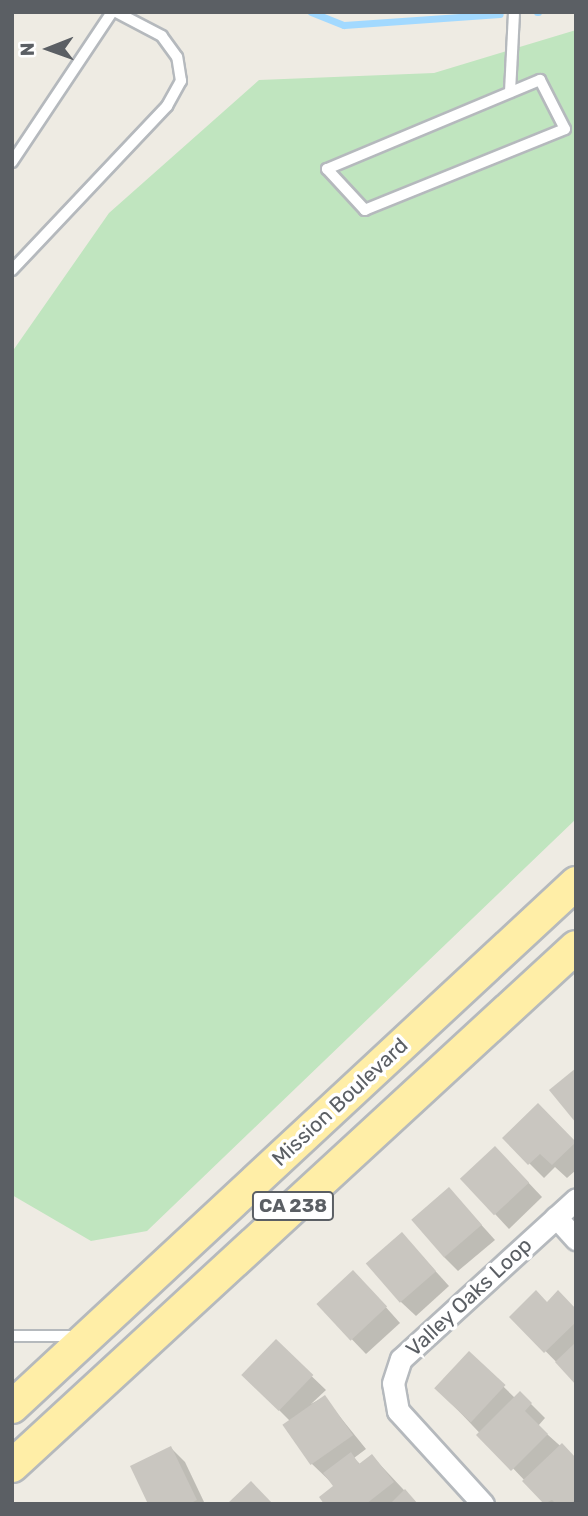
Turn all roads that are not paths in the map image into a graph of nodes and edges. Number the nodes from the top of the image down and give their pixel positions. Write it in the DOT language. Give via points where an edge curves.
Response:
graph roads {
  1 [pos="114,12"];
  2 [pos="514,12"];
  3 [pos="510,93"];
  4 [pos="12,162"];
  5 [pos="12,270"];
  6 [pos="576,883"];
  7 [pos="576,947"];
  8 [pos="576,1199"];
  9 [pos="556,1217"];
  10 [pos="576,1240"];
  11 [pos="12,1336"];
  12 [pos="86,1336"];
  13 [pos="12,1407"];
  14 [pos="12,1466"];
  15 [pos="483,1504"];
  1 -- 4 [label="lane"];
  1 -- 5 [label="lane" via="162,36 177,57 181,82 167,106"];
  2 -- 3 [label="lane"];
  3 -- 3 [label="lane" via="540,80 565,129 365,210 327,169"];
  6 -- 12 [label="main road, Mission Boulevard / CA 238"];
  7 -- 14 [label="main road, Mission Boulevard / CA 238"];
  8 -- 9 [label="street, Valley Oaks Loop"];
  9 -- 10 [label="street"];
  9 -- 15 [label="street, Valley Oaks Loop" via="401,1359 393,1383 398,1411"];
  11 -- 12 [label="lane"];
  12 -- 13 [label="main road, Mission Boulevard / CA 238"];
}
